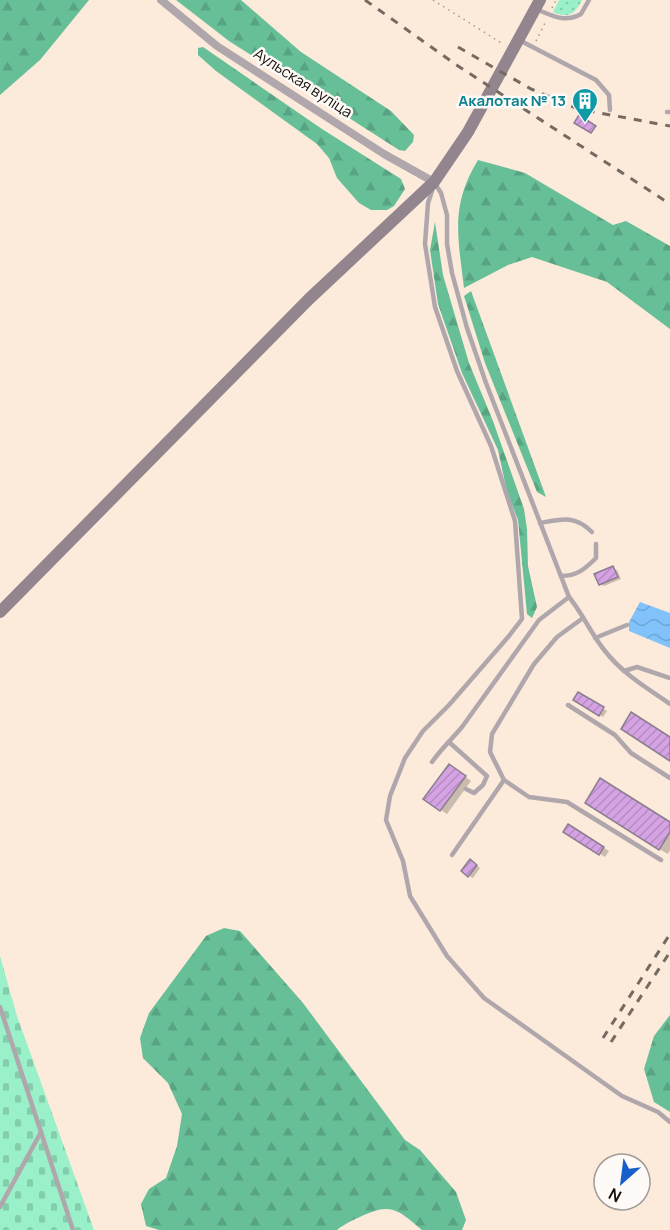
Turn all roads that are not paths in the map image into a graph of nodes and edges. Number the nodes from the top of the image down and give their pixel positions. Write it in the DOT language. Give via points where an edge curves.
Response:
graph roads {
  1 [pos="161,0"];
  2 [pos="589,0"];
  3 [pos="537,4"];
  4 [pos="516,45"];
  5 [pos="610,110"];
  6 [pos="434,182"];
  7 [pos="540,523"];
  8 [pos="592,532"];
  9 [pos="596,544"];
  10 [pos="561,576"];
  11 [pos="569,597"];
  12 [pos="0,612"];
  13 [pos="583,618"];
  14 [pos="627,625"];
  15 [pos="595,638"];
  16 [pos="624,671"];
  17 [pos="670,678"];
  18 [pos="670,704"];
  19 [pos="568,705"];
  20 [pos="449,742"];
  21 [pos="432,762"];
  22 [pos="670,777"];
  23 [pos="504,780"];
  24 [pos="466,789"];
  25 [pos="452,855"];
  26 [pos="661,860"];
  27 [pos="0,1008"];
  28 [pos="3,1018"];
  29 [pos="0,1025"];
  30 [pos="670,1122"];
  31 [pos="41,1132"];
  32 [pos="0,1207"];
  33 [pos="73,1230"];
  1 -- 6 [label="street, Аульская вуліца" via="217,46"];
  2 -- 3 [label="lane" via="581,14 567,20 549,14"];
  3 -- 4 [label="street"];
  4 -- 5 [label="lane" via="533,47 596,80 609,95"];
  4 -- 6 [label="street" via="468,132"];
  6 -- 7 [label="lane" via="447,215 450,264 467,328"];
  6 -- 12 [label="street" via="309,299"];
  6 -- 30 [label="lane" via="428,203 426,244 435,307 457,370 491,446 515,521 522,619 423,731 405,758 390,796 386,820 403,861 410,896 447,956 484,999 622,1096 658,1112"];
  7 -- 8 [label="lane" via="569,519 582,522"];
  7 -- 10 [label="lane"];
  9 -- 10 [label="lane" via="596,558 585,570"];
  10 -- 11 [label="lane"];
  11 -- 13 [label="lane"];
  11 -- 20 [label="lane" via="539,620"];
  13 -- 15 [label="lane"];
  13 -- 23 [label="lane" via="557,637 534,664 492,734 490,752"];
  14 -- 15 [label="lane"];
  15 -- 16 [label="lane"];
  16 -- 17 [label="lane" via="637,667"];
  16 -- 18 [label="lane"];
  19 -- 22 [label="lane"];
  20 -- 21 [label="lane"];
  20 -- 24 [label="lane" via="487,776 474,793"];
  23 -- 25 [label="lane"];
  23 -- 26 [label="lane" via="529,797 567,802"];
  27 -- 28 [label="lane"];
  28 -- 29 [label="lane"];
  28 -- 31 [label="lane"];
  31 -- 32 [label="lane"];
  31 -- 33 [label="lane"];
}
